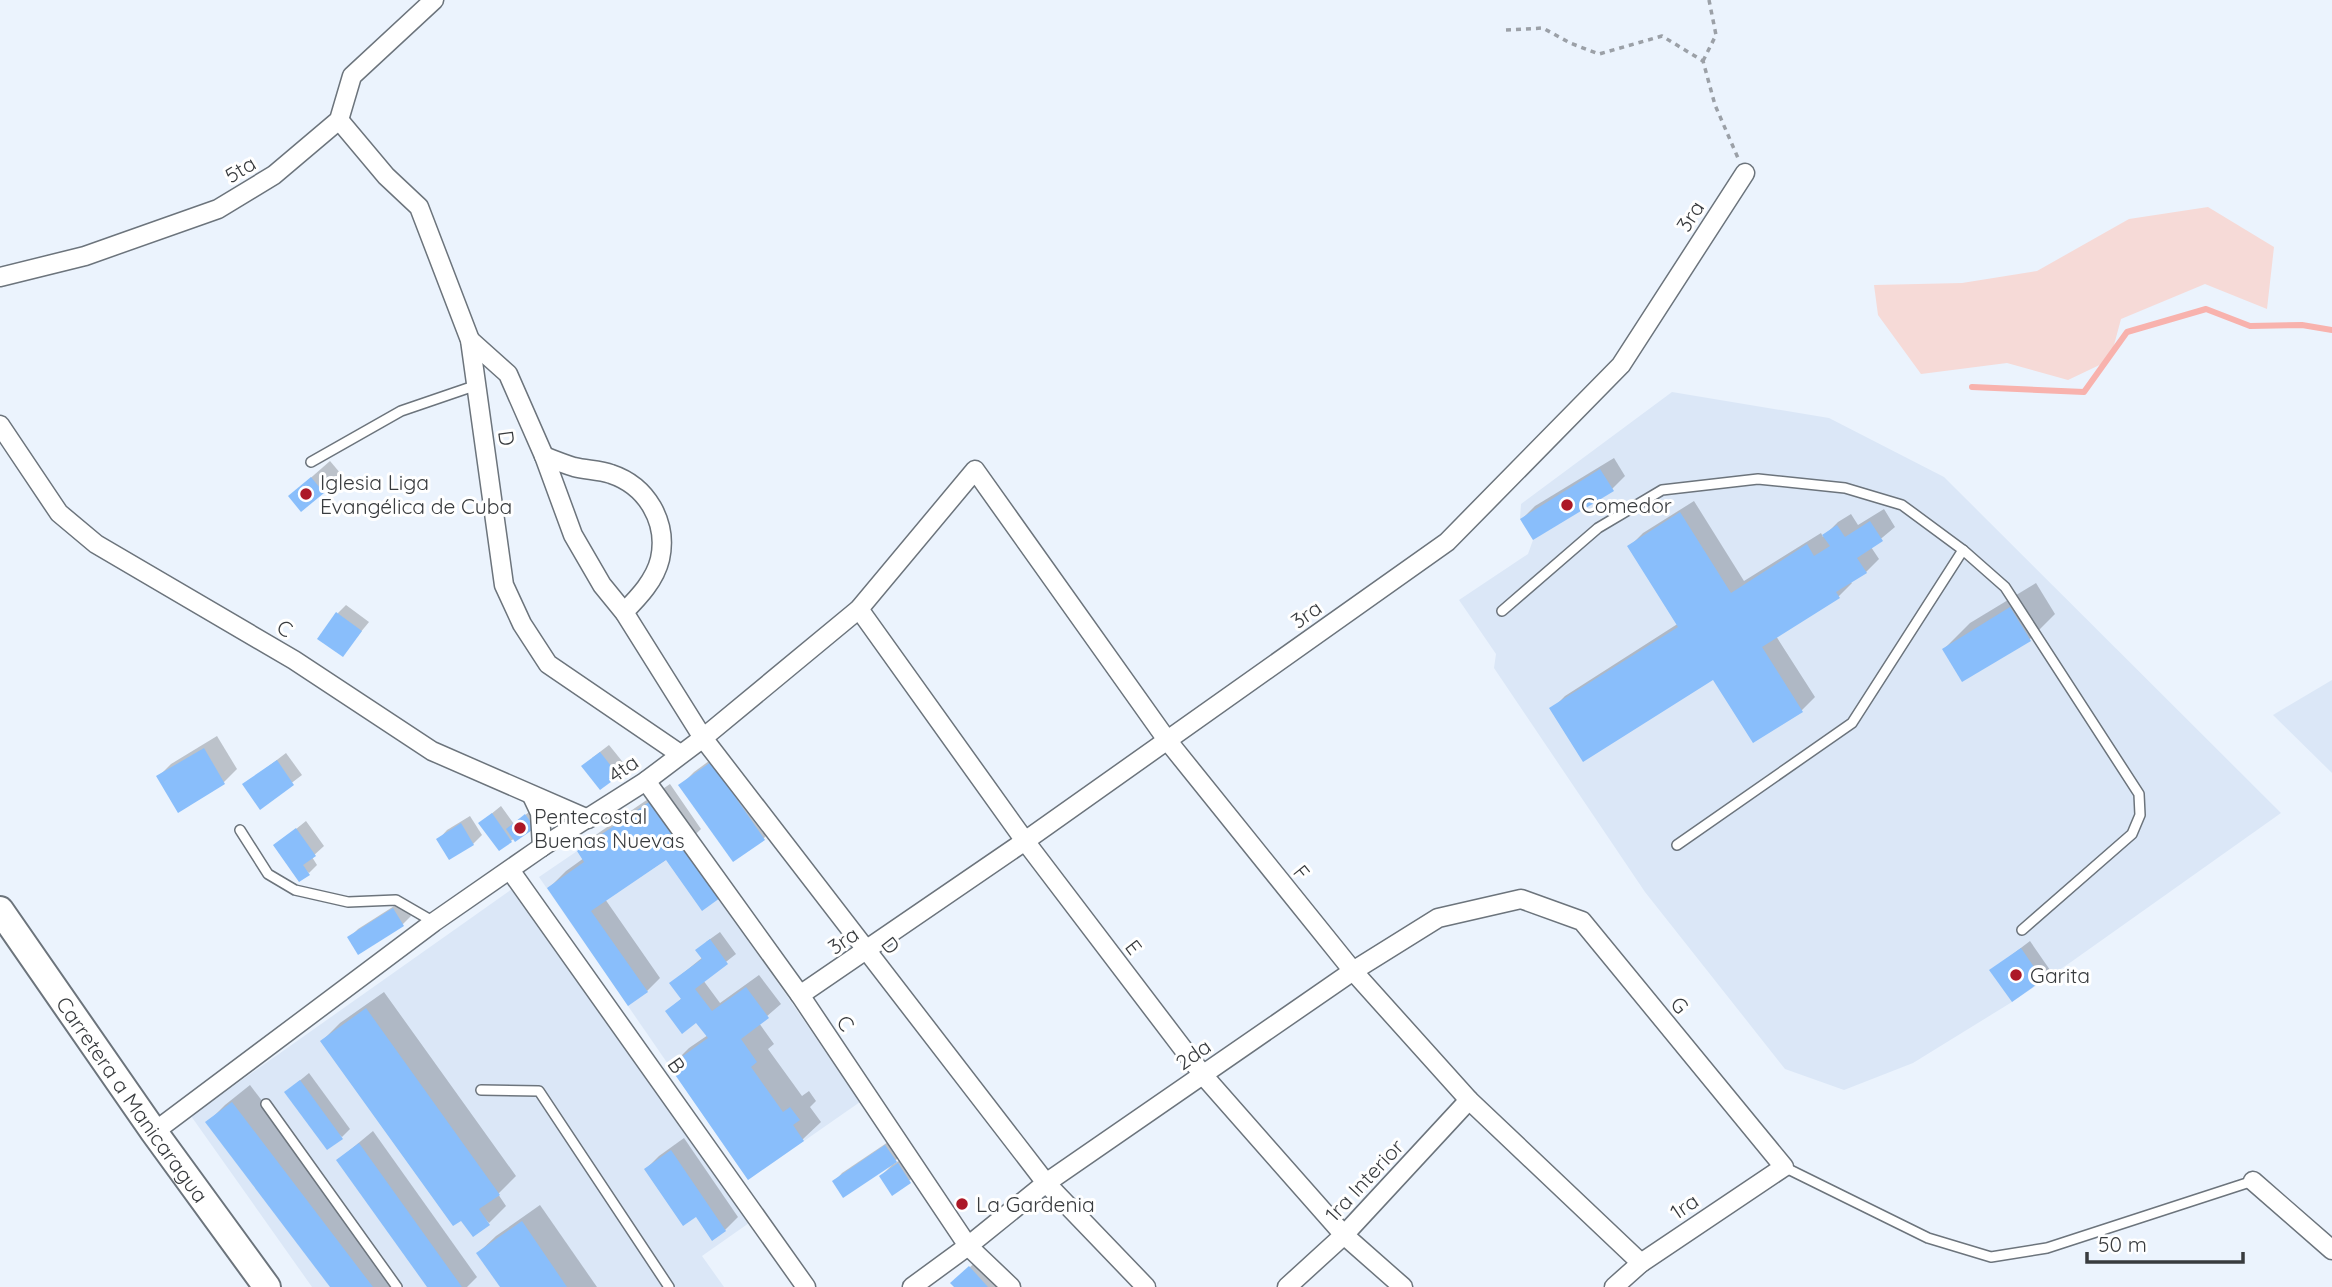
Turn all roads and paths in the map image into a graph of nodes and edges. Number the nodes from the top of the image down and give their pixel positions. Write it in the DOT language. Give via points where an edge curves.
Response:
graph roads {
  1 [pos="434,0"];
  2 [pos="1709,0"];
  3 [pos="1506,30"];
  4 [pos="1703,61"];
  5 [pos="339,120"];
  6 [pos="1745,173"];
  7 [pos="0,277"];
  8 [pos="470,340"];
  9 [pos="477,384"];
  10 [pos="0,425"];
  11 [pos="544,456"];
  12 [pos="311,462"];
  13 [pos="975,470"];
  14 [pos="1963,550"];
  15 [pos="859,609"];
  16 [pos="1502,611"];
  17 [pos="624,612"];
  18 [pos="703,738"];
  19 [pos="1167,740"];
  20 [pos="680,754"];
  21 [pos="646,781"];
  22 [pos="532,796"];
  23 [pos="587,819"];
  24 [pos="240,830"];
  25 [pos="1025,841"];
  26 [pos="1677,845"];
  27 [pos="542,847"];
  28 [pos="510,870"];
  29 [pos="1521,899"];
  30 [pos="0,910"];
  31 [pos="434,922"];
  32 [pos="2022,930"];
  33 [pos="867,951"];
  34 [pos="1353,971"];
  35 [pos="800,995"];
  36 [pos="1203,1075"];
  37 [pos="481,1090"];
  38 [pos="1469,1100"];
  39 [pos="266,1104"];
  40 [pos="154,1132"];
  41 [pos="1784,1167"];
  42 [pos="2253,1181"];
  43 [pos="1046,1183"];
  44 [pos="1344,1235"];
  45 [pos="968,1246"];
  46 [pos="2331,1247"];
  47 [pos="1641,1263"];
  48 [pos="921,1285"];
  49 [pos="267,1287"];
  50 [pos="397,1287"];
  51 [pos="669,1287"];
  52 [pos="806,1287"];
  53 [pos="1011,1287"];
  54 [pos="1146,1287"];
  55 [pos="1287,1287"];
  56 [pos="1403,1287"];
  57 [pos="1614,1287"];
  1 -- 5 [label="street" via="352,76"];
  2 -- 4 [label="path" via="1716,35"];
  3 -- 4 [label="path" via="1543,29 1599,54 1662,36"];
  4 -- 6 [label="path" via="1715,105"];
  5 -- 7 [label="street, 5ta" via="274,175 218,209 85,256"];
  5 -- 8 [label="street, D" via="419,207"];
  6 -- 19 [label="street, 3ra" via="1621,365 1447,542"];
  8 -- 9 [label="street, D"];
  8 -- 11 [label="street, D" via="508,374"];
  9 -- 12 [label="lane" via="401,411"];
  9 -- 20 [label="street, D" via="504,585 522,624 548,664"];
  10 -- 22 [label="street, C" via="59,513 96,544 294,660 432,751"];
  11 -- 17 [label="street, D" via="573,535"];
  11 -- 17 [label="street, D" via="612,474 639,489 652,505 661,526 659,561 639,598"];
  13 -- 15 [label="street, 4ta"];
  13 -- 19 [label="street, F"];
  14 -- 16 [label="lane" via="1902,505 1845,488 1758,479 1662,490 1598,528"];
  14 -- 26 [label="lane" via="1852,723"];
  14 -- 32 [label="lane" via="2005,587 2139,794 2140,815 2132,834"];
  15 -- 18 [label="street, 4ta"];
  15 -- 25 [label="street, E"];
  17 -- 18 [label="street, D"];
  18 -- 20 [label="street, 4ta"];
  18 -- 33 [label="street, D"];
  19 -- 25 [label="street, 3ra"];
  19 -- 34 [label="street, F"];
  20 -- 21 [label="street, 4ta"];
  21 -- 23 [label="street, 4ta"];
  21 -- 35 [label="street, C"];
  22 -- 23 [label="street, C"];
  22 -- 27 [label="street" via="540,813"];
  23 -- 27 [label="street, 4ta"];
  24 -- 31 [label="lane" via="268,874 295,890 348,902 396,900"];
  25 -- 33 [label="street, 3ra"];
  25 -- 36 [label="street, E"];
  27 -- 28 [label="street, 4ta"];
  28 -- 31 [label="street, 4ta"];
  28 -- 52 [label="street, B"];
  29 -- 34 [label="street, 2da" via="1438,918"];
  29 -- 41 [label="street, G" via="1582,921"];
  30 -- 40 [label="main road, Carretera a Manicaragua"];
  31 -- 40 [label="street, 4ta"];
  33 -- 35 [label="street, 3ra"];
  33 -- 43 [label="street, D"];
  34 -- 36 [label="street, 2da"];
  34 -- 38 [label="street, F"];
  35 -- 45 [label="street, C"];
  36 -- 43 [label="street, 2da"];
  36 -- 44 [label="street, E"];
  37 -- 51 [label="lane" via="539,1091"];
  38 -- 44 [label="street, 1ra Interior"];
  38 -- 47 [label="street, F"];
  39 -- 50 [label="lane"];
  40 -- 49 [label="main road, Carretera a Manicaragua"];
  41 -- 42 [label="lane" via="1928,1238 1991,1257 2046,1248"];
  41 -- 47 [label="street, 1ra"];
  42 -- 46 [label="street"];
  43 -- 45 [label="street, 2da"];
  43 -- 54 [label="street, D"];
  44 -- 55 [label="street, 1ra Interior"];
  44 -- 56 [label="street, E"];
  45 -- 48 [label="street, 2da"];
  45 -- 53 [label="street, C"];
  47 -- 57 [label="street, 1ra"];
}
